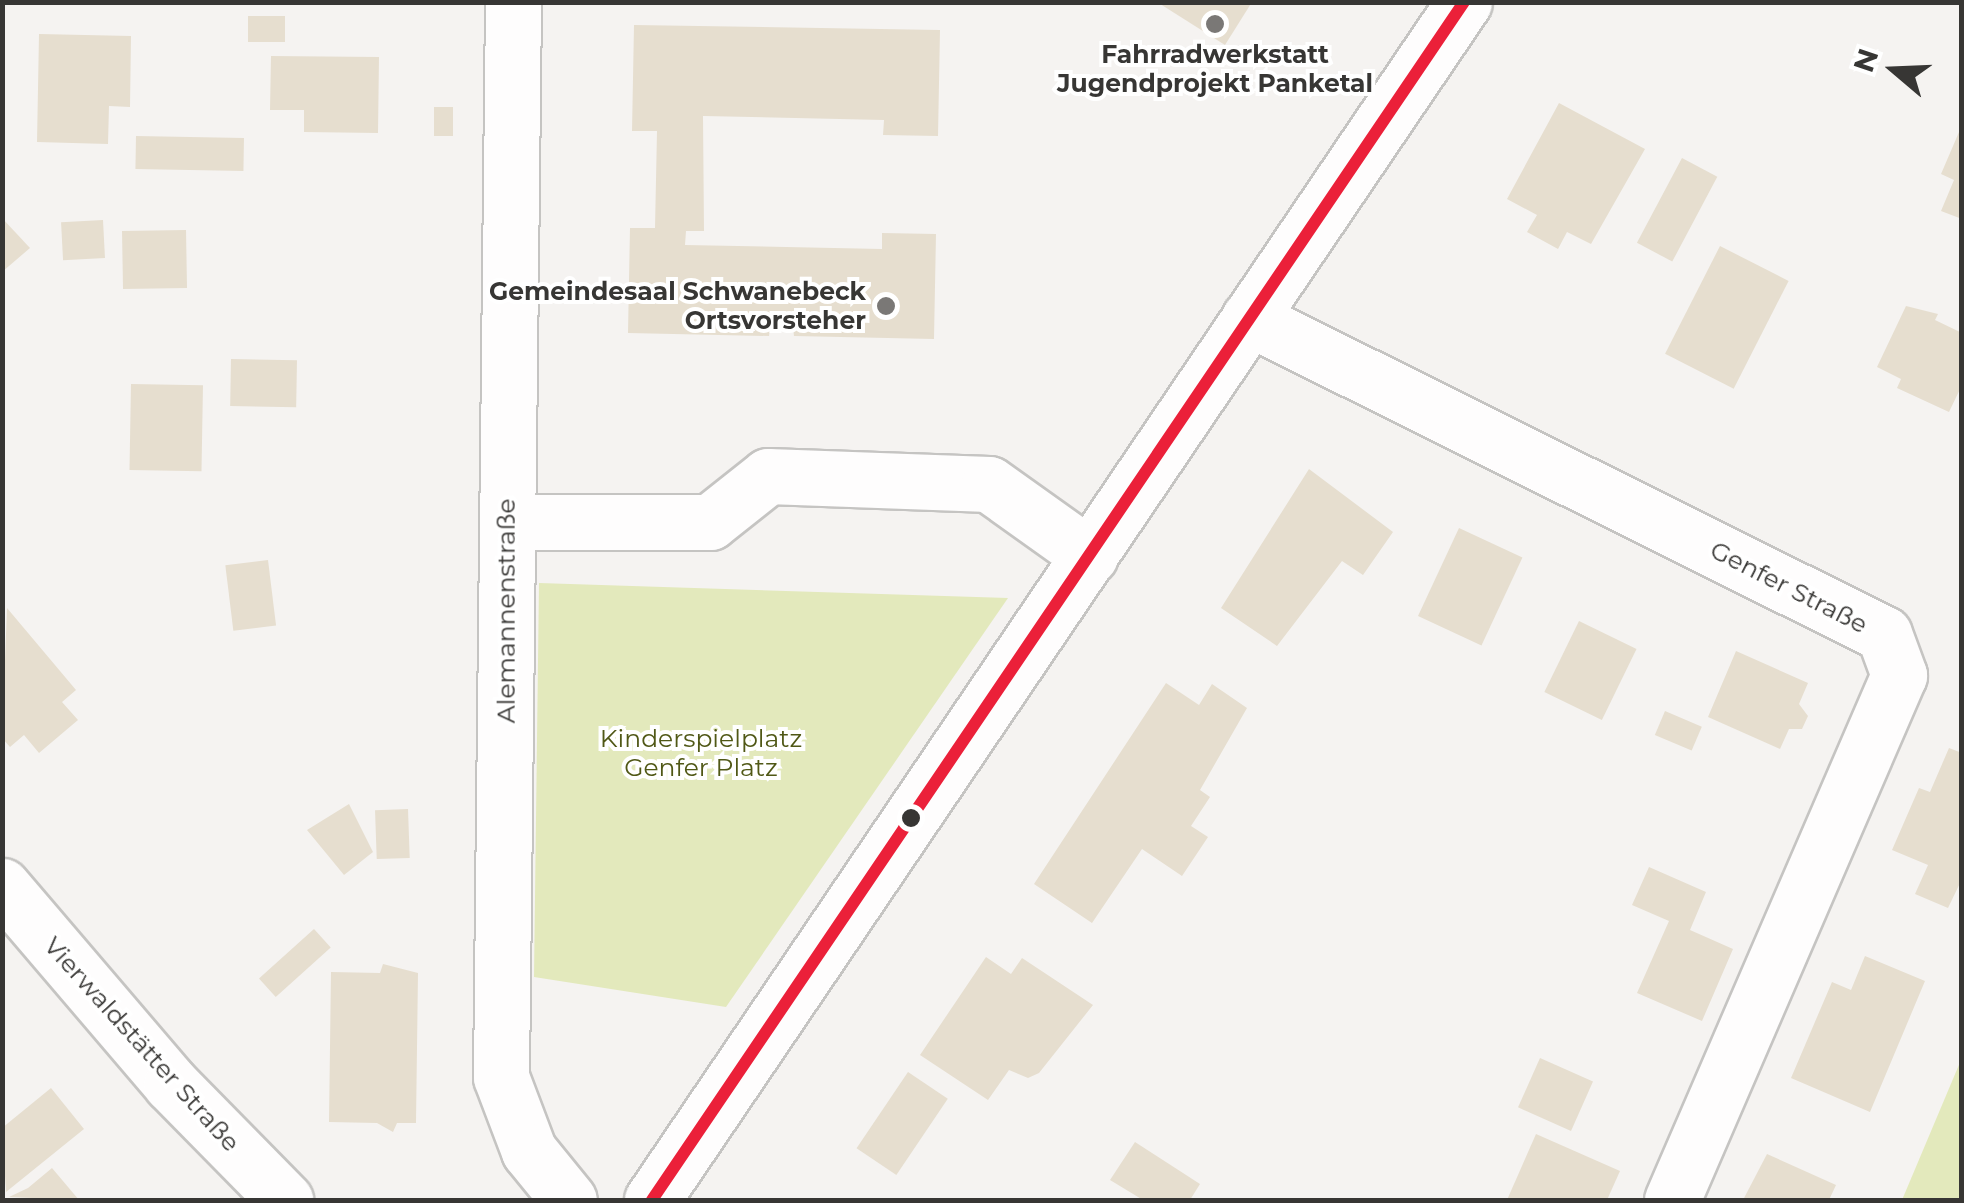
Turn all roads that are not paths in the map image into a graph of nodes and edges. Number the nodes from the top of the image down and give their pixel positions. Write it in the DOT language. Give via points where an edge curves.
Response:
graph roads {
  1 [pos="513,2"];
  2 [pos="1464,2"];
  3 [pos="1249,318"];
  4 [pos="507,522"];
  5 [pos="1090,556"];
  6 [pos="2,886"];
  7 [pos="284,1200"];
  8 [pos="569,1200"];
  9 [pos="652,1200"];
  10 [pos="1672,1200"];
  1 -- 4 [label="street, Alemannenstraße"];
  2 -- 3 [label="street"];
  3 -- 5 [label="street"];
  3 -- 10 [label="street, Genfer Straße" via="1884,634 1899,675"];
  4 -- 5 [label="street" via="710,522 768,476 990,484"];
  4 -- 8 [label="street, Alemannenstraße" via="501,1077 529,1151"];
  5 -- 9 [label="street"];
  6 -- 7 [label="street, Vierwaldstätter Straße" via="171,1084"];
}
